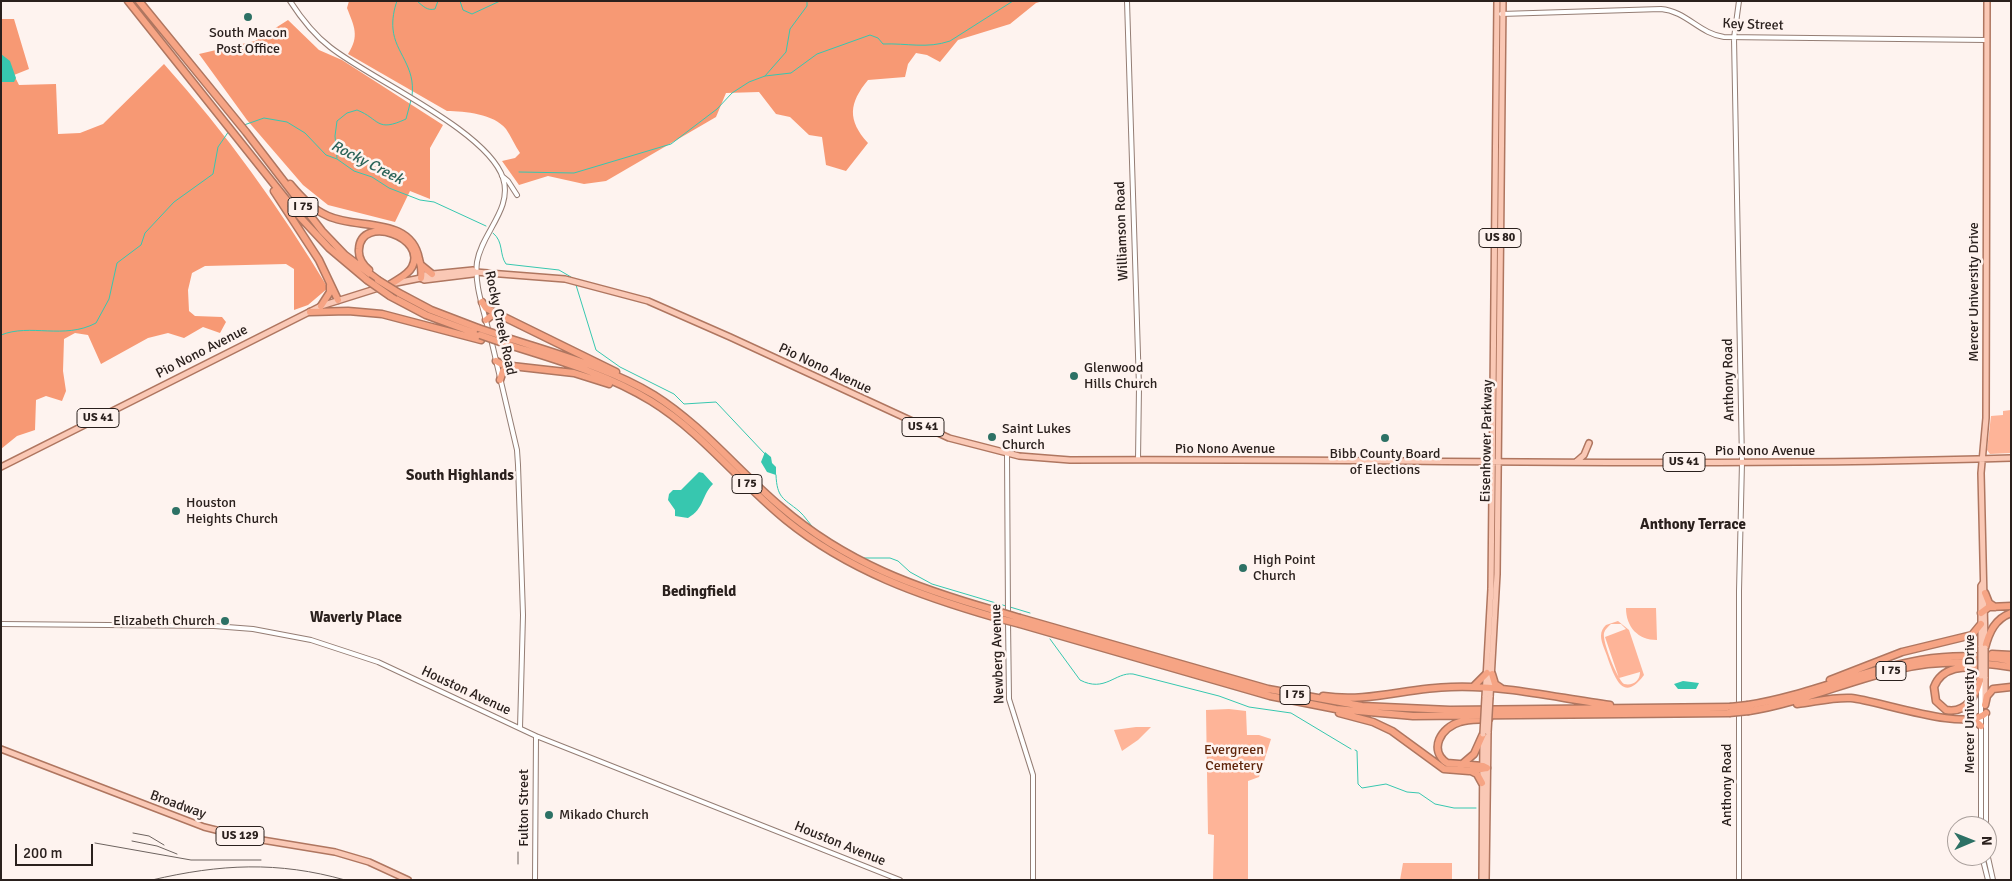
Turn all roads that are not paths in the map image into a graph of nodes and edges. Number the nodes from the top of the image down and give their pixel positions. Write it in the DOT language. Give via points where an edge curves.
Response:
graph roads {
  1 [pos="128,1"];
  2 [pos="139,1"];
  3 [pos="290,1"];
  4 [pos="1127,1"];
  5 [pos="1497,1"];
  6 [pos="1503,1"];
  7 [pos="1739,1"];
  8 [pos="1987,1"];
  9 [pos="1500,14"];
  10 [pos="1734,38"];
  11 [pos="1986,40"];
  12 [pos="260,152"];
  13 [pos="260,166"];
  14 [pos="502,176"];
  15 [pos="517,195"];
  16 [pos="420,264"];
  17 [pos="476,272"];
  18 [pos="432,274"];
  19 [pos="368,277"];
  20 [pos="421,278"];
  21 [pos="378,280"];
  22 [pos="330,283"];
  23 [pos="391,284"];
  24 [pos="338,300"];
  25 [pos="482,302"];
  26 [pos="321,306"];
  27 [pos="310,312"];
  28 [pos="500,315"];
  29 [pos="486,320"];
  30 [pos="480,338"];
  31 [pos="503,342"];
  32 [pos="496,361"];
  33 [pos="512,366"];
  34 [pos="500,380"];
  35 [pos="636,385"];
  36 [pos="672,415"];
  37 [pos="1589,443"];
  38 [pos="1008,454"];
  39 [pos="2011,458"];
  40 [pos="1982,459"];
  41 [pos="1138,460"];
  42 [pos="1492,462"];
  43 [pos="1498,462"];
  44 [pos="1576,462"];
  45 [pos="1742,462"];
  46 [pos="1,467"];
  47 [pos="1983,583"];
  48 [pos="1984,593"];
  49 [pos="2011,606"];
  50 [pos="1995,607"];
  51 [pos="1983,611"];
  52 [pos="2011,613"];
  53 [pos="997,614"];
  54 [pos="1020,621"];
  55 [pos="1,624"];
  56 [pos="1981,624"];
  57 [pos="1983,647"];
  58 [pos="2011,654"];
  59 [pos="1936,657"];
  60 [pos="2011,661"];
  61 [pos="2011,669"];
  62 [pos="1489,674"];
  63 [pos="1983,677"];
  64 [pos="1473,687"];
  65 [pos="1488,687"];
  66 [pos="2011,687"];
  67 [pos="1502,688"];
  68 [pos="1268,689"];
  69 [pos="1787,697"];
  70 [pos="1309,704"];
  71 [pos="1985,705"];
  72 [pos="1776,706"];
  73 [pos="1634,708"];
  74 [pos="1748,708"];
  75 [pos="1730,710"];
  76 [pos="1983,714"];
  77 [pos="1533,715"];
  78 [pos="1971,717"];
  79 [pos="1981,726"];
  80 [pos="520,728"];
  81 [pos="1486,733"];
  82 [pos="536,736"];
  83 [pos="1,749"];
  84 [pos="1460,766"];
  85 [pos="1484,768"];
  86 [pos="1469,771"];
  87 [pos="1482,783"];
  88 [pos="1981,816"];
  89 [pos="1986,816"];
  90 [pos="1985,866"];
  91 [pos="1988,866"];
  92 [pos="1990,879"];
  93 [pos="408,880"];
  94 [pos="535,880"];
  95 [pos="900,880"];
  96 [pos="1033,880"];
  97 [pos="1482,880"];
  98 [pos="1486,880"];
  99 [pos="1739,880"];
  1 -- 13 [label="highway, I 75"];
  2 -- 12 [label="highway, I 75"];
  3 -- 14 [label="street" via="329,46 425,106 477,144"];
  4 -- 41 [label="street, Williamson Road" via="1139,387"];
  5 -- 9 [label="main road, Eisenhower Parkway / US 80"];
  6 -- 9 [label="main road, Eisenhower Parkway / US 80"];
  7 -- 10 [label="street, Anthony Road"];
  8 -- 11 [label="main road, Mercer University Drive"];
  9 -- 10 [label="street, Key Street" via="1661,9 1679,13 1712,34"];
  9 -- 42 [label="main road, Eisenhower Parkway / US 80"];
  9 -- 43 [label="main road, Eisenhower Parkway / US 80"];
  10 -- 11 [label="street, Key Street"];
  10 -- 45 [label="street, Anthony Road"];
  11 -- 40 [label="main road, Mercer University Drive" via="1986,418"];
  12 -- 16 [label="highway" via="313,208 336,220 387,227 400,232 413,243"];
  12 -- 19 [label="highway, I 75" via="322,231"];
  13 -- 19 [label="highway, I 75" via="316,235"];
  13 -- 22 [label="highway" via="314,251"];
  14 -- 15 [label="street"];
  14 -- 17 [label="street, Rocky Creek Road" via="503,205 483,243"];
  16 -- 18 [label="highway"];
  16 -- 20 [label="highway"];
  17 -- 18 [label="main road, Pio Nono Avenue / US 41"];
  17 -- 20 [label="main road, Pio Nono Avenue / US 41"];
  17 -- 25 [label="street, Rocky Creek Road"];
  17 -- 38 [label="main road, Pio Nono Avenue / US 41" via="565,279 648,301 925,428"];
  18 -- 20 [label="main road, Pio Nono Avenue / US 41"];
  19 -- 21 [label="highway, I 75"];
  19 -- 30 [label="highway, I 75, bridge" via="390,296"];
  20 -- 23 [label="main road, Pio Nono Avenue / US 41"];
  21 -- 23 [label="highway" via="363,263 359,246 371,233 391,233 409,246 414,261 408,272"];
  21 -- 31 [label="highway, I 75, bridge" via="430,310 478,328"];
  22 -- 24 [label="highway"];
  22 -- 26 [label="highway" via="330,292"];
  23 -- 24 [label="main road, Pio Nono Avenue / US 41"];
  24 -- 26 [label="main road, Pio Nono Avenue / US 41"];
  25 -- 28 [label="highway" via="486,308"];
  25 -- 29 [label="street, Rocky Creek Road"];
  26 -- 27 [label="main road, Pio Nono Avenue / US 41"];
  27 -- 30 [label="highway" via="382,314"];
  27 -- 46 [label="main road, Pio Nono Avenue / US 41"];
  28 -- 29 [label="highway"];
  28 -- 35 [label="highway" via="606,366"];
  29 -- 32 [label="street, Rocky Creek Road"];
  30 -- 31 [label="highway, I 75, bridge"];
  31 -- 35 [label="highway, I 75" via="594,367"];
  31 -- 36 [label="highway, I 75" via="619,384"];
  32 -- 33 [label="highway"];
  32 -- 34 [label="street, Rocky Creek Road"];
  33 -- 34 [label="highway" via="503,371"];
  33 -- 36 [label="highway" via="561,370 591,378"];
  34 -- 80 [label="street, Rocky Creek Road" via="518,465 523,615"];
  35 -- 53 [label="highway, I 75" via="686,417 780,506 842,551 909,584"];
  36 -- 53 [label="highway, I 75" via="711,447 769,505 825,548 898,586"];
  37 -- 44 [label="main road" via="1584,455"];
  38 -- 41 [label="main road, Pio Nono Avenue / US 41" via="1058,460"];
  38 -- 96 [label="street, Newberg Avenue" via="1008,699 1033,775"];
  39 -- 40 [label="main road, Pio Nono Avenue / US 41"];
  40 -- 45 [label="main road, Pio Nono Avenue / US 41"];
  40 -- 47 [label="main road, Mercer University Drive"];
  41 -- 42 [label="main road, Pio Nono Avenue / US 41"];
  42 -- 43 [label="main road, Pio Nono Avenue / US 41"];
  42 -- 62 [label="main road, Eisenhower Parkway / US 80"];
  43 -- 44 [label="main road, Pio Nono Avenue / US 41"];
  43 -- 62 [label="main road, Eisenhower Parkway / US 80" via="1497,574"];
  44 -- 45 [label="main road, Pio Nono Avenue / US 41"];
  45 -- 99 [label="street, Anthony Road"];
  47 -- 48 [label="main road, Mercer University Drive"];
  47 -- 51 [label="main road, Mercer University Drive"];
  48 -- 50 [label="highway"];
  48 -- 51 [label="main road, Mercer University Drive"];
  49 -- 50 [label="highway"];
  50 -- 51 [label="highway"];
  51 -- 56 [label="main road, Mercer University Drive"];
  51 -- 57 [label="main road, Mercer University Drive"];
  52 -- 57 [label="highway" via="1993,627"];
  53 -- 54 [label="highway, I 75, bridge"];
  54 -- 68 [label="highway, I 75"];
  54 -- 70 [label="highway, I 75" via="1240,688"];
  55 -- 80 [label="street, Houston Avenue" via="214,626 292,635 378,662"];
  56 -- 57 [label="main road, Mercer University Drive"];
  56 -- 69 [label="highway" via="1972,635 1902,652"];
  57 -- 63 [label="main road, Mercer University Drive, bridge"];
  58 -- 59 [label="highway" via="1960,653"];
  59 -- 60 [label="highway, I 75"];
  59 -- 69 [label="highway, I 75" via="1888,666"];
  61 -- 63 [label="highway" via="1952,669 1936,683 1933,692 1936,701 1946,710 1959,709 1973,698"];
  61 -- 72 [label="highway, I 75" via="1965,662 1916,666"];
  62 -- 64 [label="highway"];
  62 -- 65 [label="main road, Eisenhower Parkway / US 80"];
  62 -- 67 [label="highway"];
  63 -- 71 [label="main road, Mercer University Drive"];
  63 -- 76 [label="street, Mercer University Drive"];
  64 -- 65 [label="highway"];
  64 -- 68 [label="highway" via="1428,689 1358,699"];
  65 -- 67 [label="highway"];
  65 -- 81 [label="main road, Eisenhower Parkway / US 80, bridge"];
  66 -- 71 [label="highway" via="1993,689"];
  67 -- 73 [label="highway"];
  68 -- 73 [label="highway, I 75" via="1339,703 1404,709"];
  69 -- 74 [label="highway, I 75"];
  70 -- 77 [label="highway, I 75" via="1385,714"];
  70 -- 86 [label="highway" via="1379,724 1402,737 1440,767"];
  71 -- 76 [label="main road, Mercer University Drive"];
  72 -- 74 [label="highway, I 75"];
  72 -- 78 [label="highway" via="1849,698 1936,718"];
  73 -- 75 [label="highway, I 75"];
  74 -- 75 [label="highway, I 75, bridge"];
  75 -- 77 [label="highway, I 75"];
  76 -- 78 [label="highway"];
  76 -- 79 [label="street, Mercer University Drive"];
  76 -- 89 [label="street, Mercer University Drive"];
  77 -- 84 [label="highway" via="1463,721 1450,726 1439,739 1438,753 1447,764"];
  78 -- 79 [label="highway"];
  79 -- 88 [label="street, Mercer University Drive"];
  80 -- 82 [label="street, Houston Avenue"];
  81 -- 84 [label="highway" via="1474,754"];
  81 -- 85 [label="main road, Eisenhower Parkway / US 80"];
  82 -- 94 [label="street, Fulton Street"];
  82 -- 95 [label="street, Houston Avenue"];
  83 -- 93 [label="main road, Broadway / US 129" via="199,825 244,837 336,852 369,862"];
  84 -- 85 [label="highway"];
  85 -- 86 [label="highway"];
  85 -- 87 [label="main road, Eisenhower Parkway / US 80"];
  85 -- 98 [label="main road, Eisenhower Parkway / US 80"];
  86 -- 87 [label="highway" via="1477,774"];
  87 -- 97 [label="main road, Eisenhower Parkway / US 80"];
  90 -- 92 [label="street"];
  91 -- 92 [label="street"];
}
